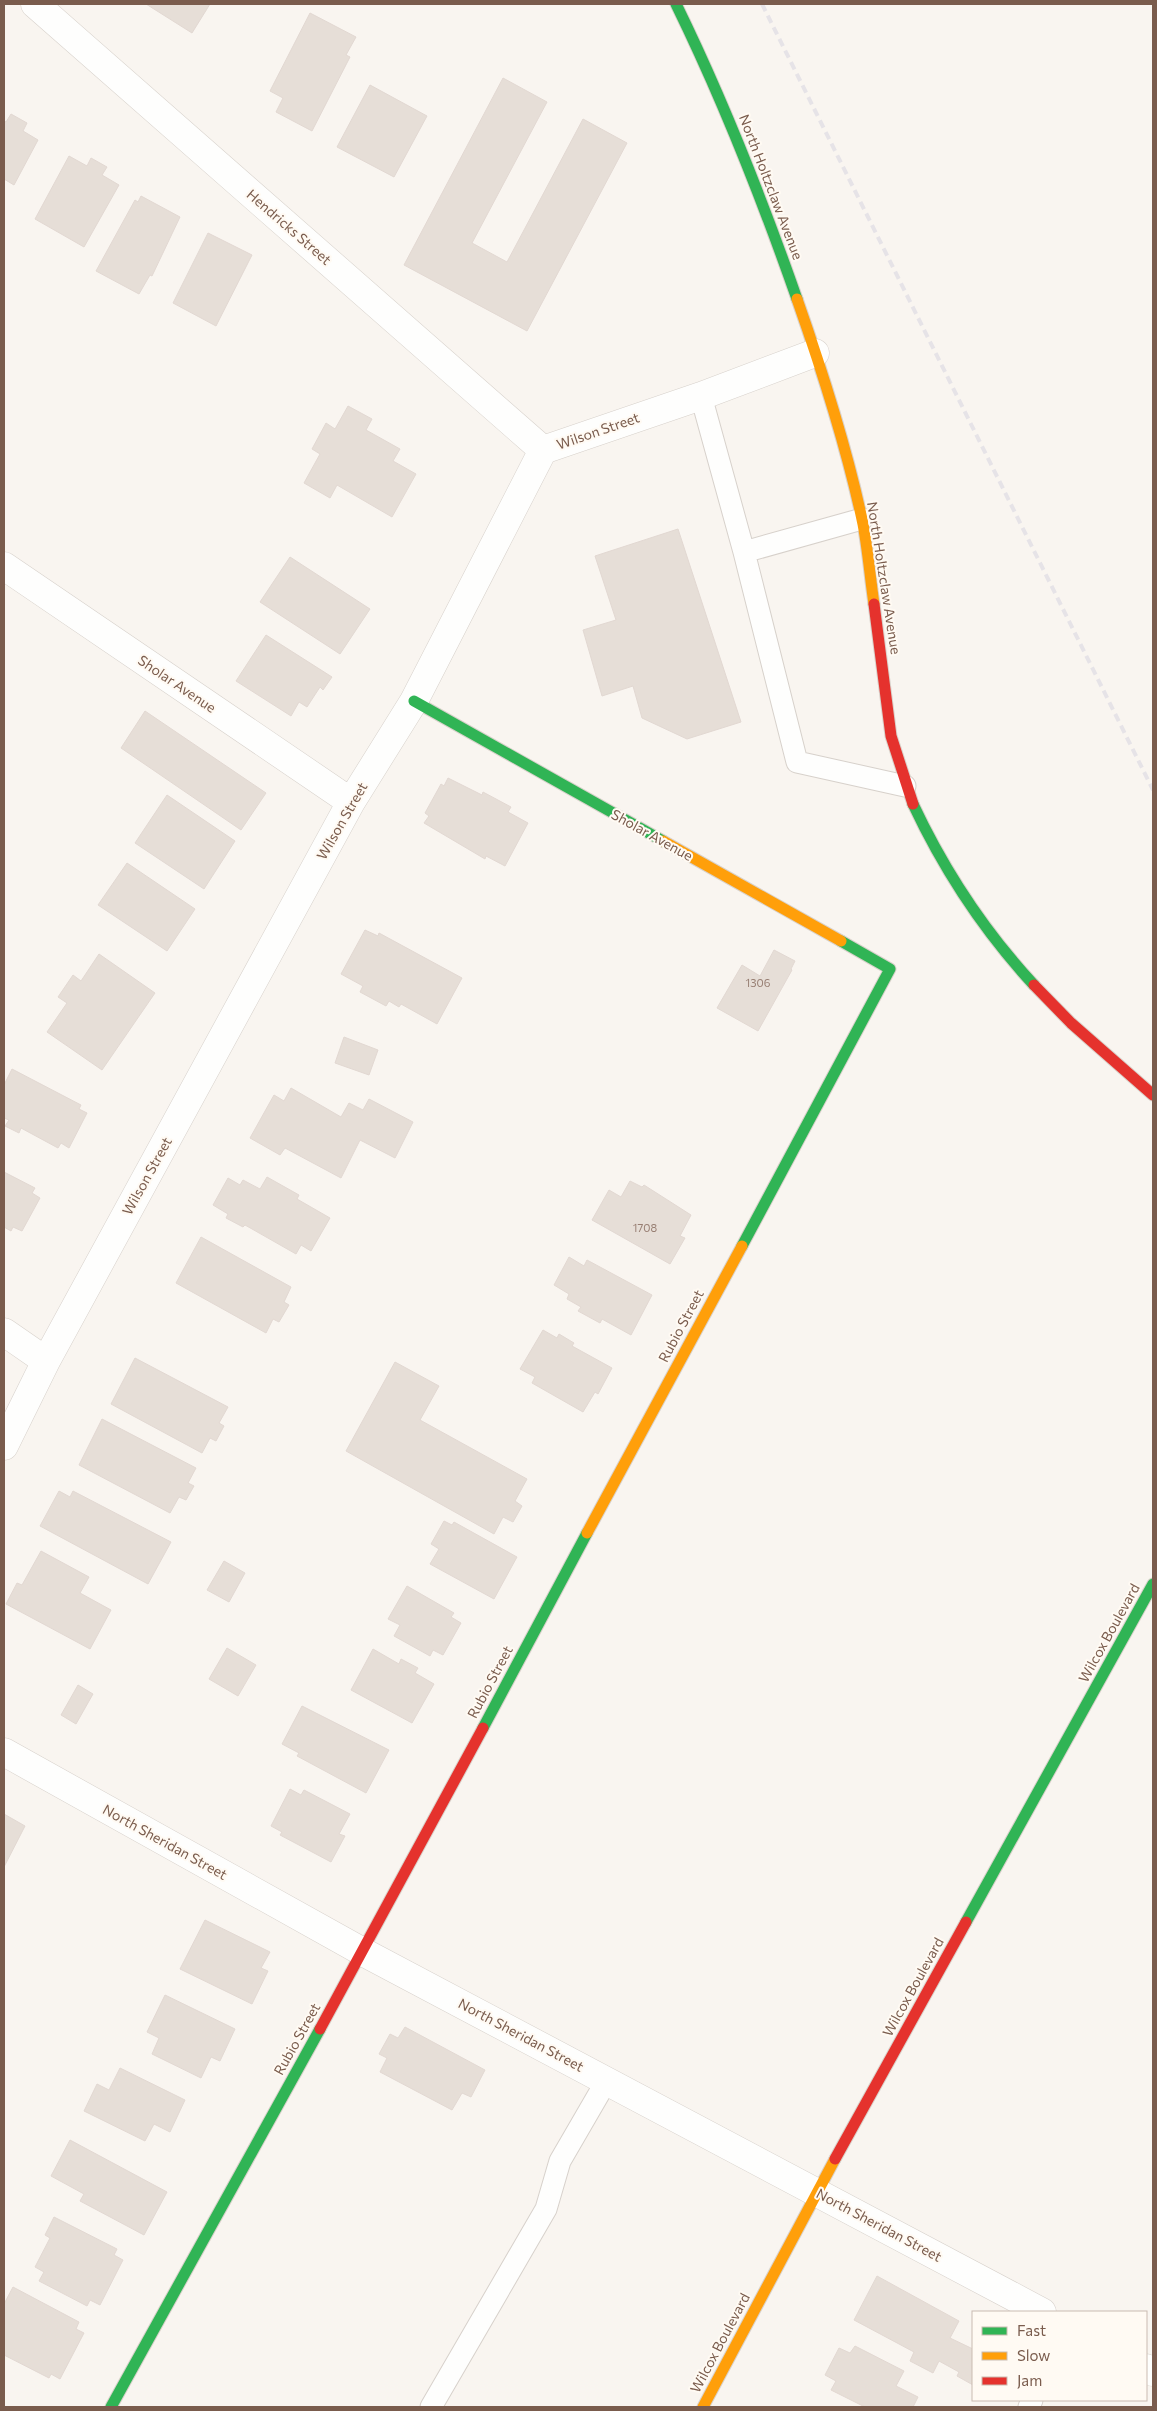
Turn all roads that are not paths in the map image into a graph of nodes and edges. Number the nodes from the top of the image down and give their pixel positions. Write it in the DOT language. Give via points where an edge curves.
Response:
graph roads {
  1 [pos="35,4"];
  2 [pos="676,4"];
  3 [pos="815,353"];
  4 [pos="701,396"];
  5 [pos="543,450"];
  6 [pos="862,519"];
  7 [pos="744,552"];
  8 [pos="4,566"];
  9 [pos="414,701"];
  10 [pos="905,786"];
  11 [pos="351,802"];
  12 [pos="890,969"];
  13 [pos="1153,1095"];
  14 [pos="4,1332"];
  15 [pos="46,1361"];
  16 [pos="4,1446"];
  17 [pos="1153,1584"];
  18 [pos="4,1752"];
  19 [pos="362,1952"];
  20 [pos="607,2080"];
  21 [pos="817,2192"];
  22 [pos="1040,2311"];
  23 [pos="111,2407"];
  24 [pos="431,2407"];
  25 [pos="703,2407"];
  1 -- 5 [label="street, Hendricks Street"];
  2 -- 3 [label="main road, North Holtzclaw Avenue" via="707,66 746,160"];
  3 -- 4 [label="street, Wilson Street"];
  3 -- 6 [label="main road, North Holtzclaw Avenue"];
  4 -- 5 [label="street, Wilson Street"];
  4 -- 7 [label="lane"];
  5 -- 9 [label="street, Wilson Street"];
  6 -- 7 [label="lane"];
  6 -- 10 [label="main road, North Holtzclaw Avenue" via="885,703"];
  7 -- 10 [label="lane" via="797,762"];
  8 -- 11 [label="street, Sholar Avenue"];
  9 -- 11 [label="street, Wilson Street"];
  9 -- 12 [label="main road, Sholar Avenue"];
  10 -- 13 [label="main road, North Holtzclaw Avenue" via="936,852 987,928 1058,1012"];
  11 -- 15 [label="street, Wilson Street"];
  12 -- 19 [label="main road, Rubio Street"];
  14 -- 15 [label="street"];
  15 -- 16 [label="street, Wilson Street"];
  17 -- 21 [label="main road, Wilcox Boulevard"];
  18 -- 19 [label="street, North Sheridan Street"];
  19 -- 20 [label="street, North Sheridan Street"];
  19 -- 23 [label="main road, Rubio Street"];
  20 -- 21 [label="street, North Sheridan Street"];
  20 -- 24 [label="lane" via="560,2161 546,2209"];
  21 -- 22 [label="street, North Sheridan Street"];
  21 -- 25 [label="main road, Wilcox Boulevard"];
}
